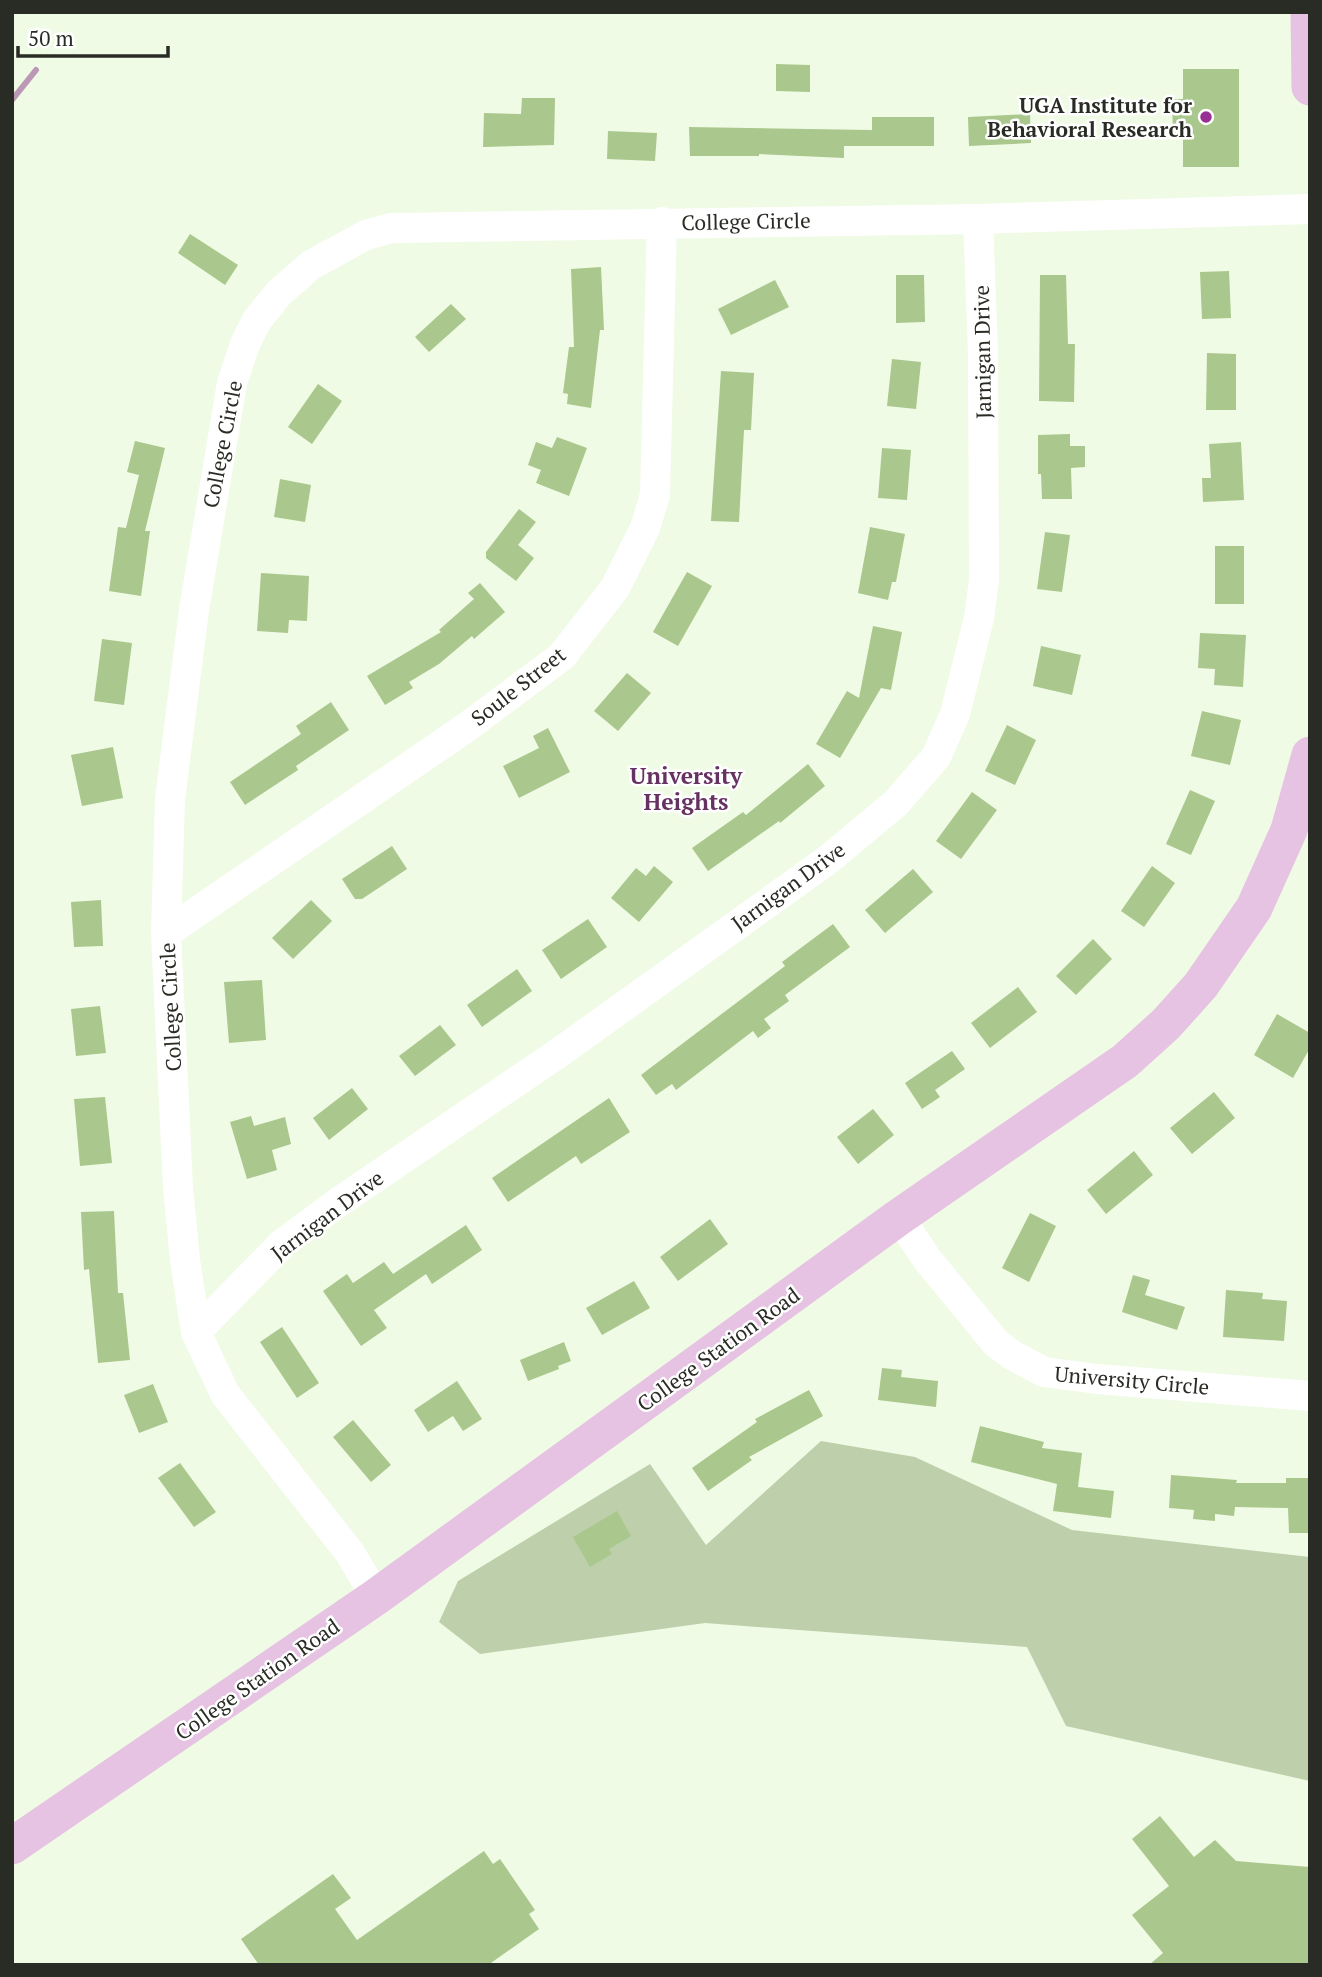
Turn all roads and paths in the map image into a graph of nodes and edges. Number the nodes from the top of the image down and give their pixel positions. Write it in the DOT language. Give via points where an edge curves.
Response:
graph roads {
  1 [pos="1309,12"];
  2 [pos="1310,87"];
  3 [pos="1310,209"];
  4 [pos="978,219"];
  5 [pos="663,222"];
  6 [pos="1310,755"];
  7 [pos="166,933"];
  8 [pos="899,1217"];
  9 [pos="196,1332"];
  10 [pos="1310,1396"];
  11 [pos="376,1597"];
  12 [pos="12,1846"];
  1 -- 2 [label="main road"];
  3 -- 4 [label="street, College Circle"];
  4 -- 5 [label="street, College Circle"];
  4 -- 9 [label="street, Jarnigan Drive" via="984,580 955,715 936,757 896,803 829,859 282,1244"];
  5 -- 7 [label="street, Soule Street" via="654,495 645,528 615,588 562,656 467,727"];
  5 -- 7 [label="street, College Circle" via="391,228 366,235 311,265 257,320 232,383 194,610 170,799"];
  6 -- 8 [label="main road, College Station Road" via="1289,830 1268,882 1219,963 1184,1005 1125,1061"];
  7 -- 9 [label="street, College Circle" via="178,1188"];
  8 -- 10 [label="street, University Circle" via="926,1259 996,1343 1044,1372"];
  8 -- 11 [label="main road, College Station Road"];
  9 -- 11 [label="street, College Circle" via="225,1394 350,1553"];
  11 -- 12 [label="main road, College Station Road"];
}
